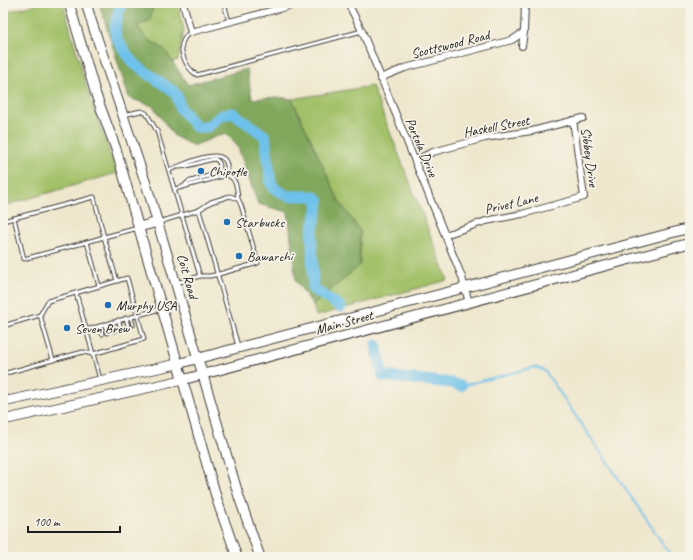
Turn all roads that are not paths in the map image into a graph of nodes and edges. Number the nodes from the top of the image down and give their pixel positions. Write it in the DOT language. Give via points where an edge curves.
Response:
graph roads {
  1 [pos="69,3"];
  2 [pos="86,3"];
  3 [pos="182,3"];
  4 [pos="224,3"];
  5 [pos="301,3"];
  6 [pos="348,3"];
  7 [pos="525,3"];
  8 [pos="229,22"];
  9 [pos="362,31"];
  10 [pos="191,32"];
  11 [pos="524,32"];
  12 [pos="522,46"];
  13 [pos="380,78"];
  14 [pos="123,116"];
  15 [pos="583,118"];
  16 [pos="573,120"];
  17 [pos="415,160"];
  18 [pos="178,167"];
  19 [pos="170,170"];
  20 [pos="226,175"];
  21 [pos="183,187"];
  22 [pos="175,189"];
  23 [pos="584,197"];
  24 [pos="238,199"];
  25 [pos="199,210"];
  26 [pos="183,214"];
  27 [pos="14,218"];
  28 [pos="3,221"];
  29 [pos="158,222"];
  30 [pos="139,227"];
  31 [pos="690,228"];
  32 [pos="445,235"];
  33 [pos="104,237"];
  34 [pos="87,242"];
  35 [pos="690,243"];
  36 [pos="219,274"];
  37 [pos="200,276"];
  38 [pos="117,281"];
  39 [pos="176,283"];
  40 [pos="99,286"];
  41 [pos="465,288"];
  42 [pos="76,292"];
  43 [pos="469,303"];
  44 [pos="162,308"];
  45 [pos="40,315"];
  46 [pos="137,315"];
  47 [pos="130,317"];
  48 [pos="126,318"];
  49 [pos="118,320"];
  50 [pos="112,322"];
  51 [pos="105,324"];
  52 [pos="133,325"];
  53 [pos="3,326"];
  54 [pos="100,326"];
  55 [pos="128,326"];
  56 [pos="121,328"];
  57 [pos="86,330"];
  58 [pos="114,331"];
  59 [pos="107,332"];
  60 [pos="102,334"];
  61 [pos="136,336"];
  62 [pos="131,338"];
  63 [pos="124,339"];
  64 [pos="137,341"];
  65 [pos="117,342"];
  66 [pos="132,342"];
  67 [pos="110,343"];
  68 [pos="105,345"];
  69 [pos="125,345"];
  70 [pos="118,346"];
  71 [pos="238,347"];
  72 [pos="112,348"];
  73 [pos="107,350"];
  74 [pos="93,354"];
  75 [pos="198,358"];
  76 [pos="53,360"];
  77 [pos="177,364"];
  78 [pos="3,374"];
  79 [pos="202,375"];
  80 [pos="182,380"];
  81 [pos="100,381"];
  82 [pos="3,391"];
  83 [pos="5,402"];
  84 [pos="7,419"];
  85 [pos="236,557"];
  86 [pos="260,557"];
  1 -- 30 [label="main road"];
  2 -- 14 [label="main road, Coit Road"];
  3 -- 10 [label="street"];
  4 -- 8 [label="lane"];
  5 -- 8 [label="street"];
  6 -- 9 [label="street, Portola Drive"];
  7 -- 11 [label="street"];
  8 -- 10 [label="street"];
  9 -- 10 [label="lane" via="196,75 190,71 184,60 182,47 183,40"];
  9 -- 13 [label="street, Portola Drive"];
  11 -- 12 [label="street"];
  11 -- 13 [label="street, Scottswood Road" via="512,40 405,68"];
  13 -- 17 [label="street, Portola Drive"];
  14 -- 19 [label="lane" via="141,111 146,113 158,131"];
  14 -- 29 [label="main road, Coit Road"];
  15 -- 16 [label="street, Haskell Street"];
  16 -- 17 [label="street, Haskell Street" via="532,131 485,138 433,152"];
  16 -- 23 [label="street, Sibbey Drive"];
  17 -- 32 [label="street, Portola Drive"];
  18 -- 19 [label="lane"];
  18 -- 20 [label="lane" via="217,155 226,161"];
  18 -- 21 [label="lane" via="210,159 215,159 221,166 218,173 188,182"];
  19 -- 22 [label="lane"];
  20 -- 21 [label="lane"];
  20 -- 24 [label="lane" via="236,183"];
  21 -- 22 [label="lane"];
  22 -- 26 [label="lane"];
  23 -- 32 [label="street, Privet Lane" via="486,221"];
  24 -- 25 [label="lane" via="230,196 211,202"];
  24 -- 36 [label="lane" via="258,263"];
  25 -- 26 [label="lane"];
  25 -- 36 [label="lane"];
  26 -- 29 [label="lane"];
  26 -- 37 [label="lane"];
  27 -- 28 [label="lane"];
  27 -- 33 [label="lane" via="94,197"];
  27 -- 34 [label="lane" via="24,259"];
  29 -- 30 [label="main road"];
  29 -- 39 [label="main road, Coit Road"];
  30 -- 33 [label="lane"];
  30 -- 44 [label="main road"];
  31 -- 41 [label="main road, Main Street"];
  32 -- 41 [label="street, Portola Drive"];
  33 -- 34 [label="lane"];
  33 -- 38 [label="lane"];
  34 -- 40 [label="lane"];
  35 -- 43 [label="main road, Main Street"];
  36 -- 37 [label="lane"];
  36 -- 71 [label="lane"];
  37 -- 39 [label="lane"];
  38 -- 40 [label="lane"];
  38 -- 46 [label="lane" via="127,278"];
  39 -- 75 [label="main road, Coit Road"];
  40 -- 42 [label="lane"];
  41 -- 43 [label="street, Portola Drive"];
  41 -- 71 [label="main road, Main Street"];
  42 -- 45 [label="lane" via="48,301"];
  42 -- 57 [label="lane"];
  43 -- 79 [label="main road, Main Street"];
  44 -- 46 [label="lane"];
  44 -- 77 [label="main road"];
  45 -- 53 [label="lane"];
  45 -- 76 [label="lane"];
  46 -- 47 [label="lane"];
  46 -- 64 [label="lane" via="144,339"];
  47 -- 48 [label="lane"];
  47 -- 52 [label="lane"];
  48 -- 49 [label="lane"];
  48 -- 55 [label="lane"];
  49 -- 50 [label="lane"];
  49 -- 56 [label="lane"];
  50 -- 51 [label="lane"];
  50 -- 58 [label="lane"];
  51 -- 54 [label="lane"];
  51 -- 59 [label="lane"];
  54 -- 57 [label="lane"];
  54 -- 60 [label="lane"];
  57 -- 74 [label="lane"];
  61 -- 64 [label="lane"];
  62 -- 66 [label="lane"];
  63 -- 69 [label="lane"];
  64 -- 66 [label="lane"];
  65 -- 70 [label="lane"];
  66 -- 69 [label="lane"];
  67 -- 72 [label="lane"];
  68 -- 73 [label="lane"];
  69 -- 70 [label="lane"];
  70 -- 72 [label="lane"];
  71 -- 75 [label="main road, Main Street"];
  72 -- 73 [label="lane"];
  73 -- 74 [label="lane"];
  74 -- 76 [label="lane" via="83,352"];
  74 -- 81 [label="lane"];
  75 -- 77 [label="main road, Main Street"];
  75 -- 79 [label="main road, Coit Road"];
  76 -- 78 [label="lane"];
  77 -- 80 [label="main road"];
  77 -- 81 [label="main road, Main Street"];
  79 -- 80 [label="main road, Main Street"];
  79 -- 86 [label="main road, Coit Road"];
  80 -- 84 [label="main road, Main Street"];
  80 -- 85 [label="main road"];
  81 -- 83 [label="main road, Main Street"];
  82 -- 83 [label="lane"];
  83 -- 84 [label="main road"];
}
